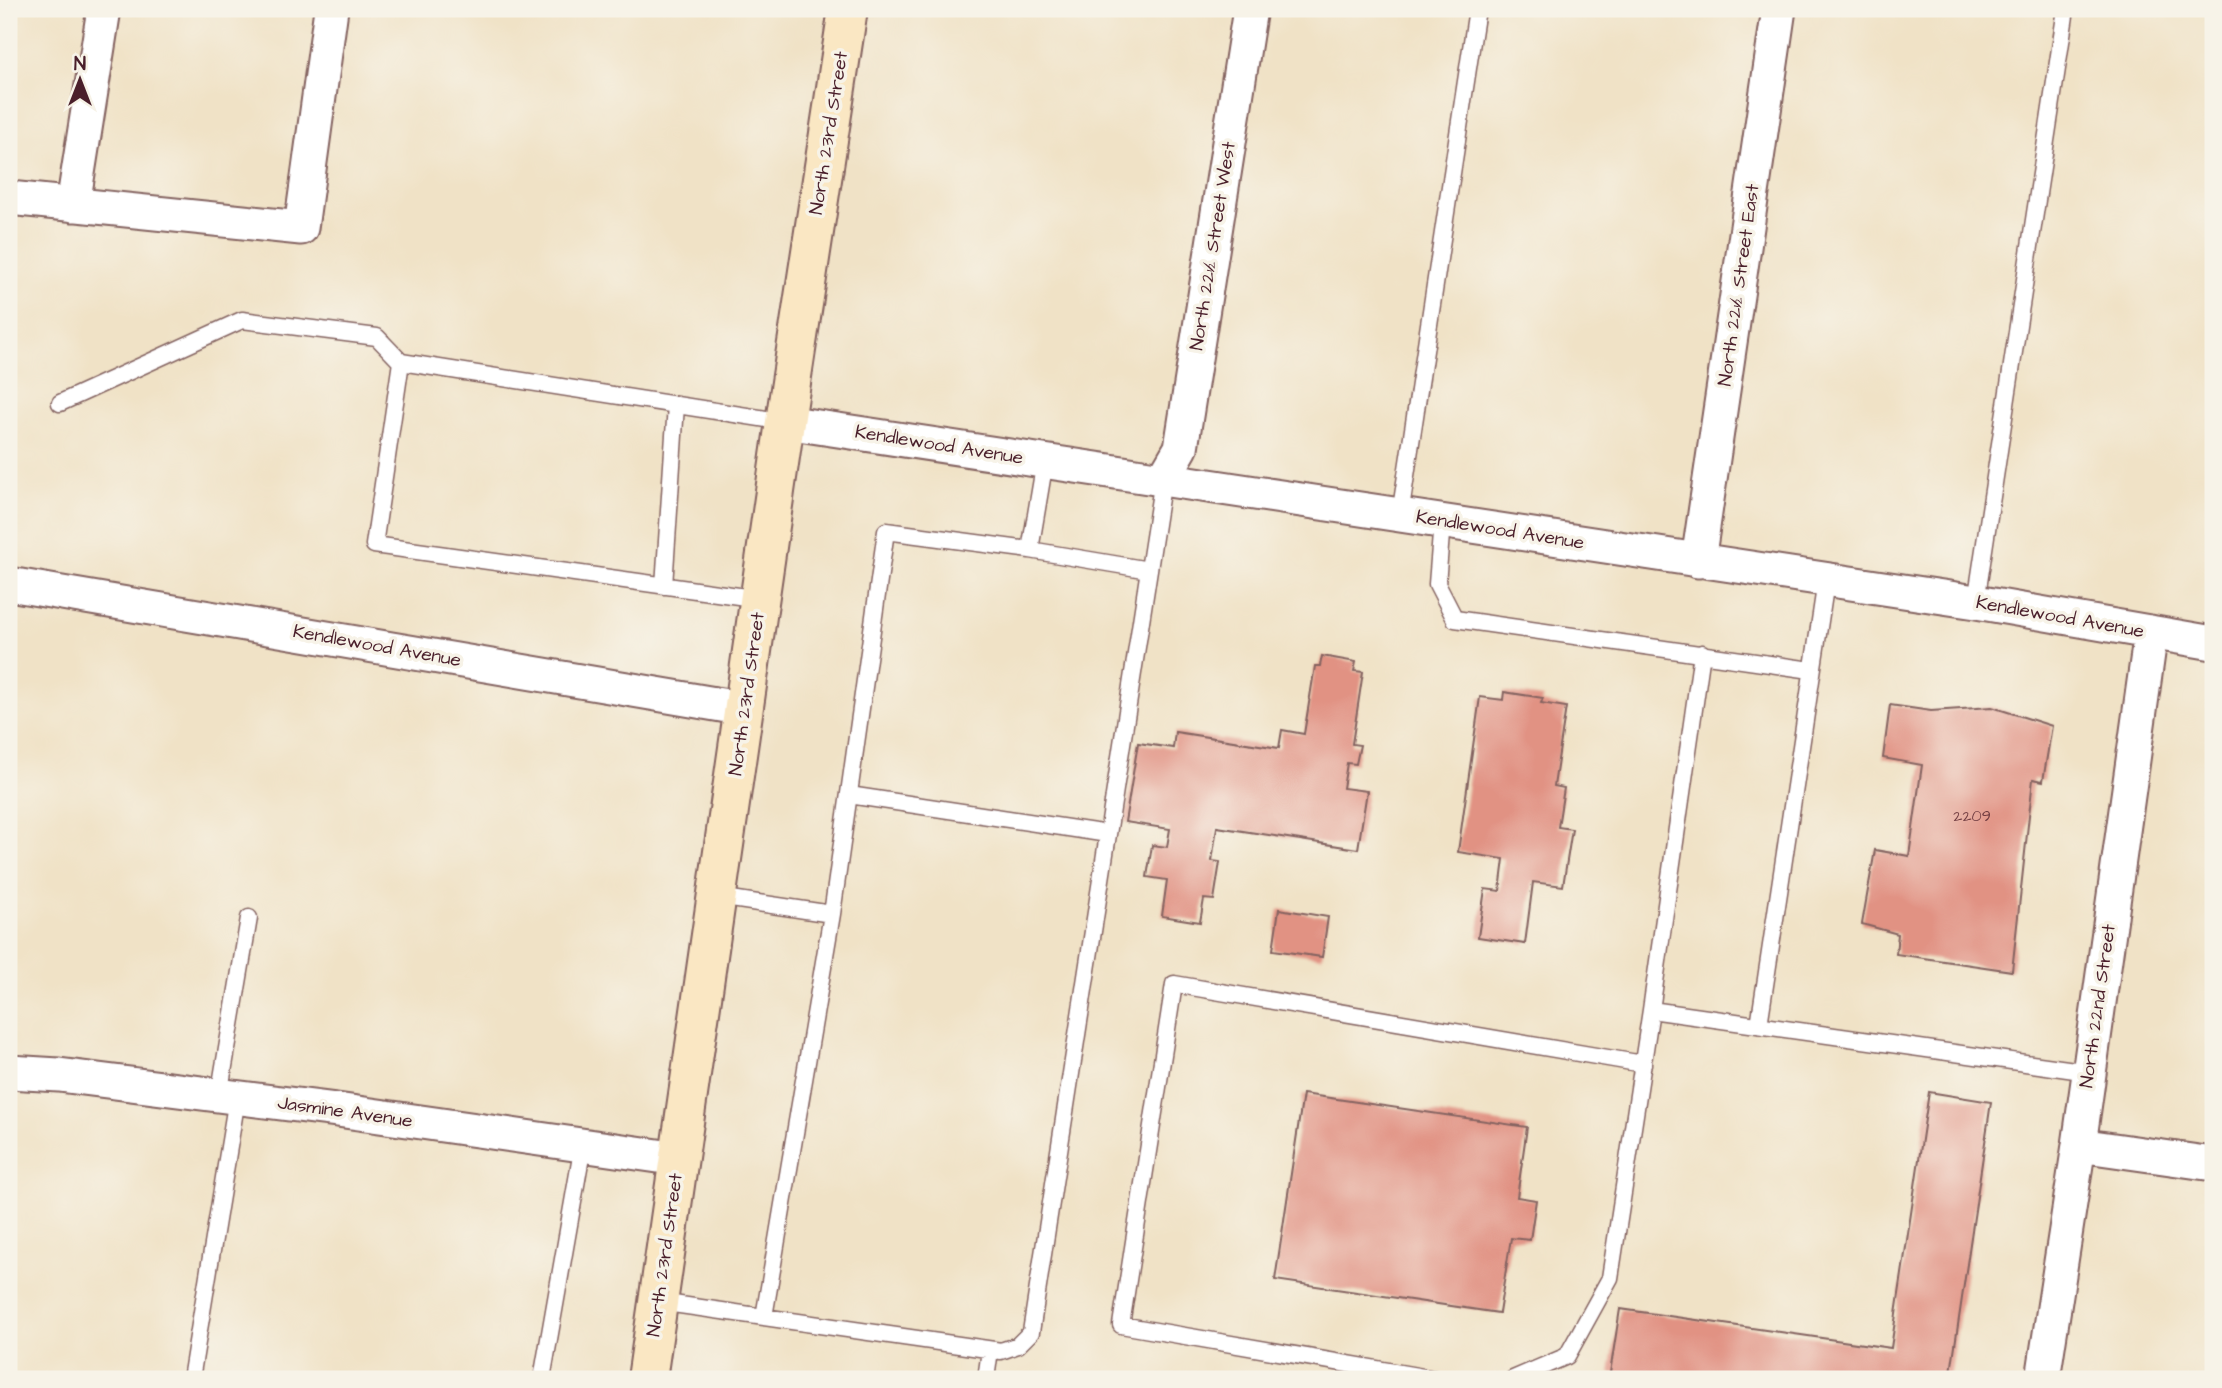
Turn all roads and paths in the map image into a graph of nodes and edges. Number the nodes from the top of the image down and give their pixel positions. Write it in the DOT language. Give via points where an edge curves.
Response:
graph roads {
  1 [pos="104,9"];
  2 [pos="331,9"];
  3 [pos="848,9"];
  4 [pos="1250,9"];
  5 [pos="1477,9"];
  6 [pos="1779,9"];
  7 [pos="2066,9"];
  8 [pos="9,198"];
  9 [pos="74,205"];
  10 [pos="401,362"];
  11 [pos="60,403"];
  12 [pos="676,405"];
  13 [pos="785,422"];
  14 [pos="1045,461"];
  15 [pos="1163,479"];
  16 [pos="1400,515"];
  17 [pos="1442,522"];
  18 [pos="1030,550"];
  19 [pos="1698,561"];
  20 [pos="1149,570"];
  21 [pos="1826,580"];
  22 [pos="9,584"];
  23 [pos="664,586"];
  24 [pos="760,599"];
  25 [pos="1976,602"];
  26 [pos="2151,632"];
  27 [pos="2213,643"];
  28 [pos="1702,653"];
  29 [pos="1811,670"];
  30 [pos="745,709"];
  31 [pos="849,795"];
  32 [pos="1108,834"];
  33 [pos="718,897"];
  34 [pos="832,914"];
  35 [pos="249,918"];
  36 [pos="1651,1010"];
  37 [pos="1759,1025"];
  38 [pos="1643,1065"];
  39 [pos="9,1072"];
  40 [pos="2089,1072"];
  41 [pos="228,1097"];
  42 [pos="583,1145"];
  43 [pos="2079,1145"];
  44 [pos="679,1159"];
  45 [pos="2213,1164"];
  46 [pos="659,1302"];
  47 [pos="764,1317"];
  48 [pos="990,1350"];
  49 [pos="191,1379"];
  50 [pos="542,1379"];
  51 [pos="648,1379"];
  52 [pos="986,1379"];
  53 [pos="1435,1379"];
  54 [pos="1513,1379"];
  55 [pos="2043,1379"];
  1 -- 9 [label="street"];
  2 -- 9 [label="street" via="301,228"];
  3 -- 13 [label="main road, North 23rd Street"];
  4 -- 15 [label="street, North 22½ Street West" via="1181,449"];
  5 -- 16 [label="lane"];
  6 -- 19 [label="street, North 22½ Street East"];
  7 -- 25 [label="lane"];
  8 -- 9 [label="street"];
  10 -- 11 [label="lane" via="377,337 242,320"];
  10 -- 12 [label="lane"];
  10 -- 23 [label="lane" via="373,545"];
  12 -- 13 [label="lane"];
  12 -- 23 [label="lane"];
  13 -- 14 [label="street, Kendlewood Avenue"];
  13 -- 24 [label="main road, North 23rd Street"];
  14 -- 15 [label="street, Kendlewood Avenue"];
  14 -- 18 [label="lane"];
  15 -- 16 [label="street, Kendlewood Avenue"];
  15 -- 20 [label="lane"];
  16 -- 17 [label="street, Kendlewood Avenue"];
  17 -- 19 [label="street, Kendlewood Avenue"];
  17 -- 28 [label="lane" via="1437,584 1455,619"];
  18 -- 20 [label="lane"];
  18 -- 31 [label="lane" via="886,530"];
  19 -- 21 [label="street, Kendlewood Avenue"];
  20 -- 32 [label="lane"];
  21 -- 25 [label="street, Kendlewood Avenue"];
  21 -- 29 [label="lane"];
  22 -- 30 [label="street, Kendlewood Avenue"];
  23 -- 24 [label="lane"];
  24 -- 30 [label="main road, North 23rd Street"];
  25 -- 26 [label="street, Kendlewood Avenue"];
  26 -- 27 [label="street, Kendlewood Avenue"];
  26 -- 40 [label="street, North 22nd Street"];
  28 -- 29 [label="lane"];
  28 -- 36 [label="lane"];
  29 -- 37 [label="lane"];
  30 -- 33 [label="main road, North 23rd Street"];
  31 -- 32 [label="lane"];
  31 -- 34 [label="lane"];
  32 -- 48 [label="lane" via="1031,1332 1018,1345"];
  33 -- 34 [label="lane"];
  33 -- 44 [label="main road, North 23rd Street"];
  34 -- 47 [label="lane"];
  35 -- 41 [label="lane"];
  36 -- 37 [label="lane"];
  36 -- 38 [label="lane"];
  37 -- 40 [label="lane"];
  38 -- 53 [label="lane" via="1174,984 1121,1325"];
  38 -- 54 [label="lane" via="1610,1278 1567,1356"];
  39 -- 41 [label="street, Jasmine Avenue"];
  40 -- 43 [label="street, North 22nd Street"];
  41 -- 42 [label="street, Jasmine Avenue"];
  41 -- 49 [label="lane"];
  42 -- 44 [label="street, Jasmine Avenue"];
  42 -- 50 [label="lane"];
  43 -- 45 [label="street"];
  43 -- 55 [label="street, North 22nd Street"];
  44 -- 46 [label="main road, North 23rd Street"];
  46 -- 47 [label="lane"];
  46 -- 51 [label="main road, North 23rd Street"];
  47 -- 48 [label="lane"];
  48 -- 52 [label="lane"];
}
